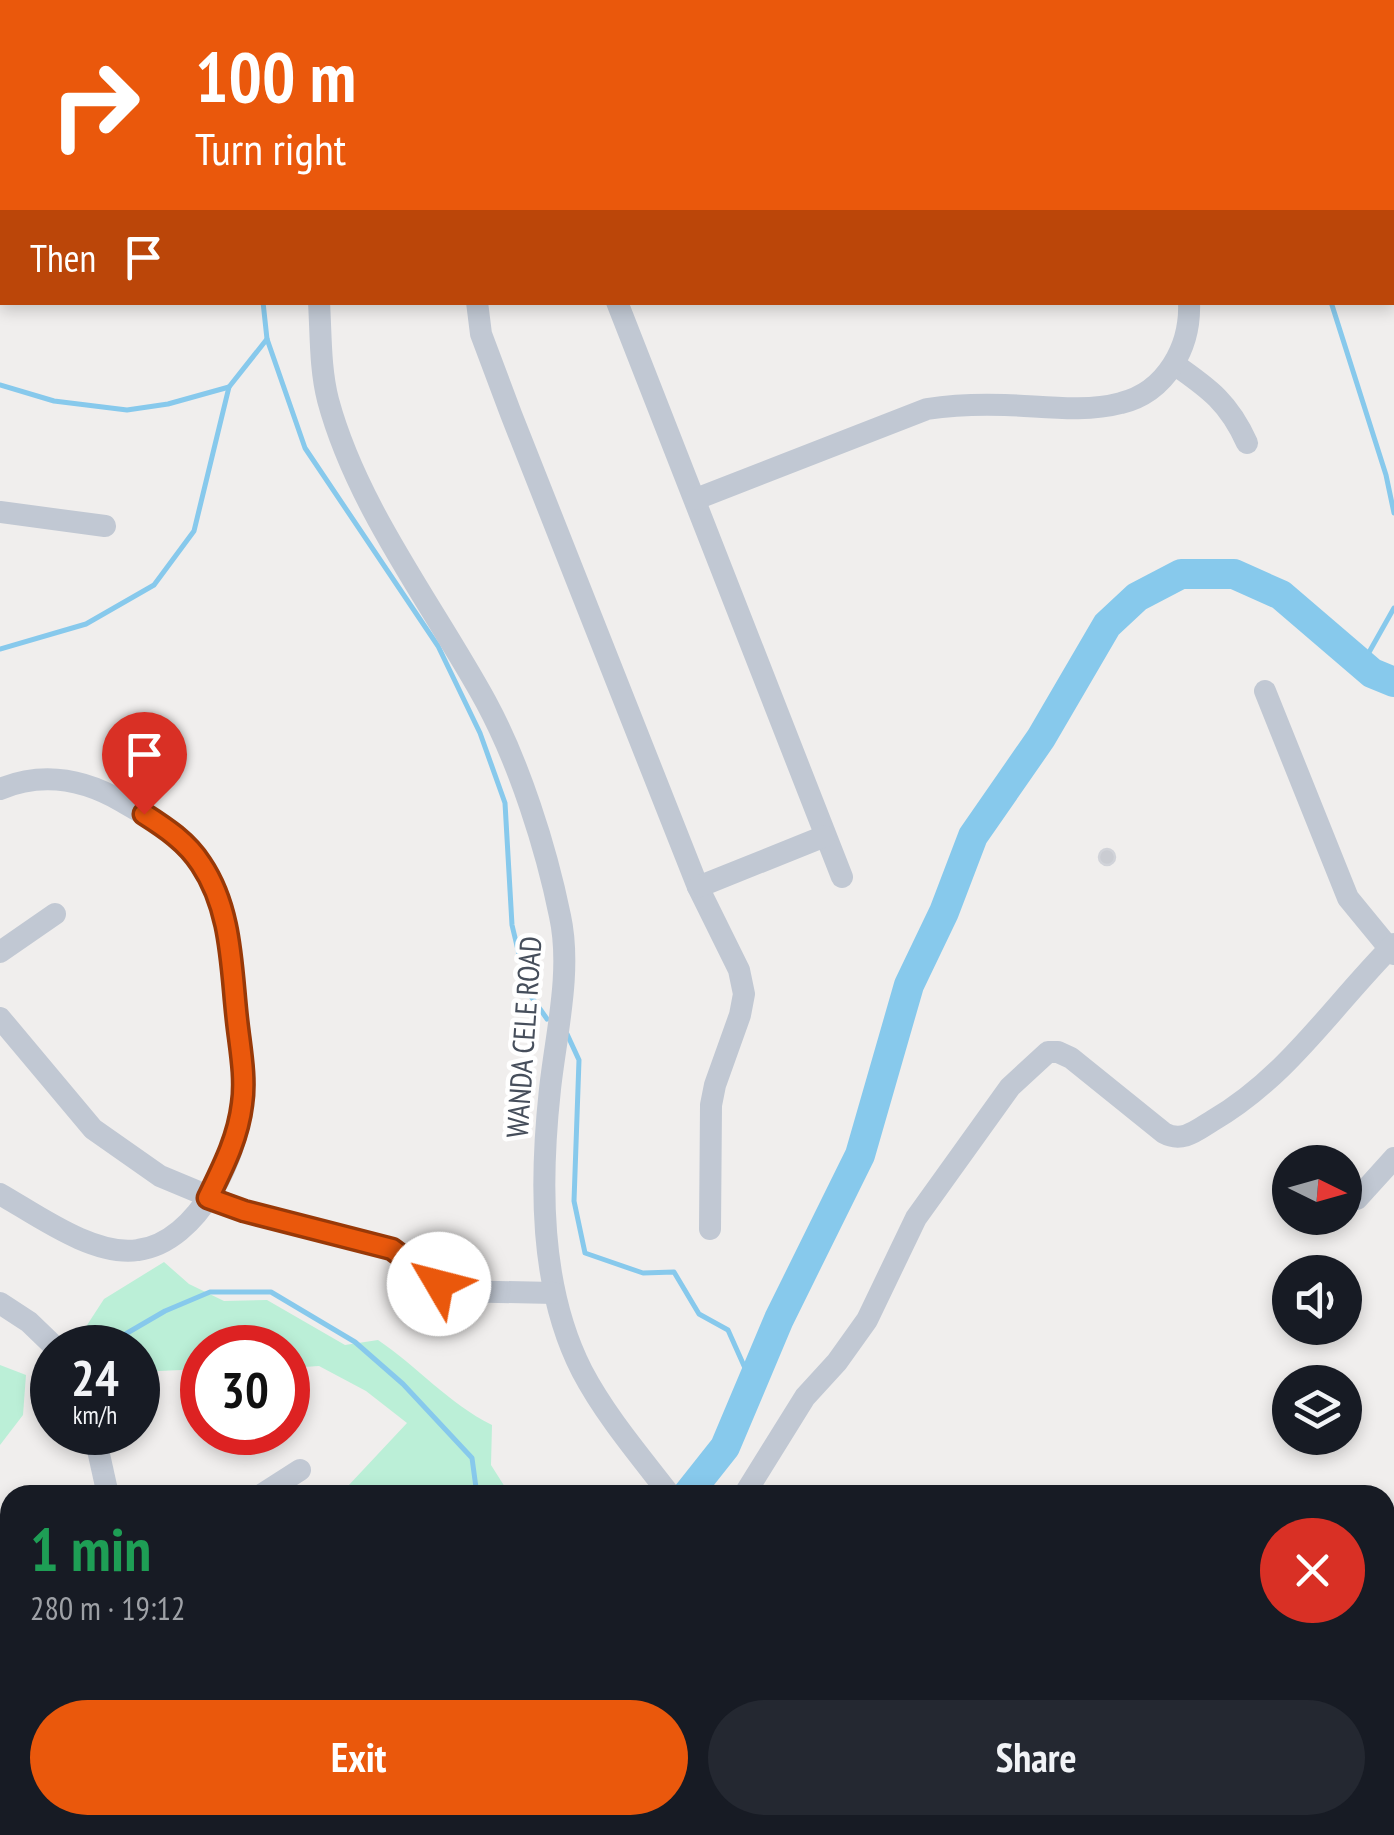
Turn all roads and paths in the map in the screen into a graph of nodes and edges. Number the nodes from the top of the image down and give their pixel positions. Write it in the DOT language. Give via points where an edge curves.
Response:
graph roads {
  1 [pos="319,305"];
  2 [pos="477,305"];
  3 [pos="618,305"];
  4 [pos="1189,305"];
  5 [pos="1174,364"];
  6 [pos="1248,443"];
  7 [pos="696,499"];
  8 [pos="0,512"];
  9 [pos="105,526"];
  10 [pos="1265,691"];
  11 [pos="0,789"];
  12 [pos="825,836"];
  13 [pos="842,877"];
  14 [pos="698,886"];
  15 [pos="54,914"];
  16 [pos="1392,949"];
  17 [pos="0,952"];
  18 [pos="0,1018"];
  19 [pos="1394,1158"];
  20 [pos="0,1194"];
  21 [pos="1362,1194"];
  22 [pos="208,1198"];
  23 [pos="710,1229"];
  24 [pos="554,1293"];
  25 [pos="0,1303"];
  26 [pos="32,1325"];
  27 [pos="99,1455"];
  28 [pos="300,1470"];
  29 [pos="106,1485"];
  30 [pos="277,1485"];
  31 [pos="662,1485"];
  32 [pos="750,1485"];
  1 -- 24 [label="street, WANDA CELE ROAD" via="326,396 338,432 515,762 561,918 564,960 545,1168"];
  2 -- 14 [label="street" via="510,414"];
  3 -- 7 [label="street"];
  4 -- 5 [label="street"];
  5 -- 6 [label="street" via="1230,408"];
  5 -- 7 [label="street" via="1148,390 1120,404 927,409"];
  7 -- 12 [label="street"];
  8 -- 9 [label="street"];
  10 -- 16 [label="street" via="1348,898"];
  11 -- 22 [label="street" via="44,778 75,780 110,794 180,838 218,892 228,932 243,1102"];
  12 -- 13 [label="street"];
  12 -- 14 [label="street"];
  14 -- 23 [label="street" via="740,970 744,994 711,1106"];
  15 -- 17 [label="street"];
  16 -- 32 [label="street" via="1281,1070 1184,1138 1164,1133 1071,1058 1048,1052 1038,1060 1010,1087 916,1218 867,1320 805,1396"];
  18 -- 22 [label="street" via="93,1129 160,1176"];
  19 -- 21 [label="street"];
  20 -- 22 [label="street" via="104,1248 135,1251 176,1236"];
  22 -- 24 [label="street" via="392,1249 450,1291"];
  24 -- 31 [label="street, WANDA CELE ROAD" via="583,1373"];
  25 -- 26 [label="street"];
  27 -- 29 [label="street"];
  28 -- 30 [label="street"];
}
